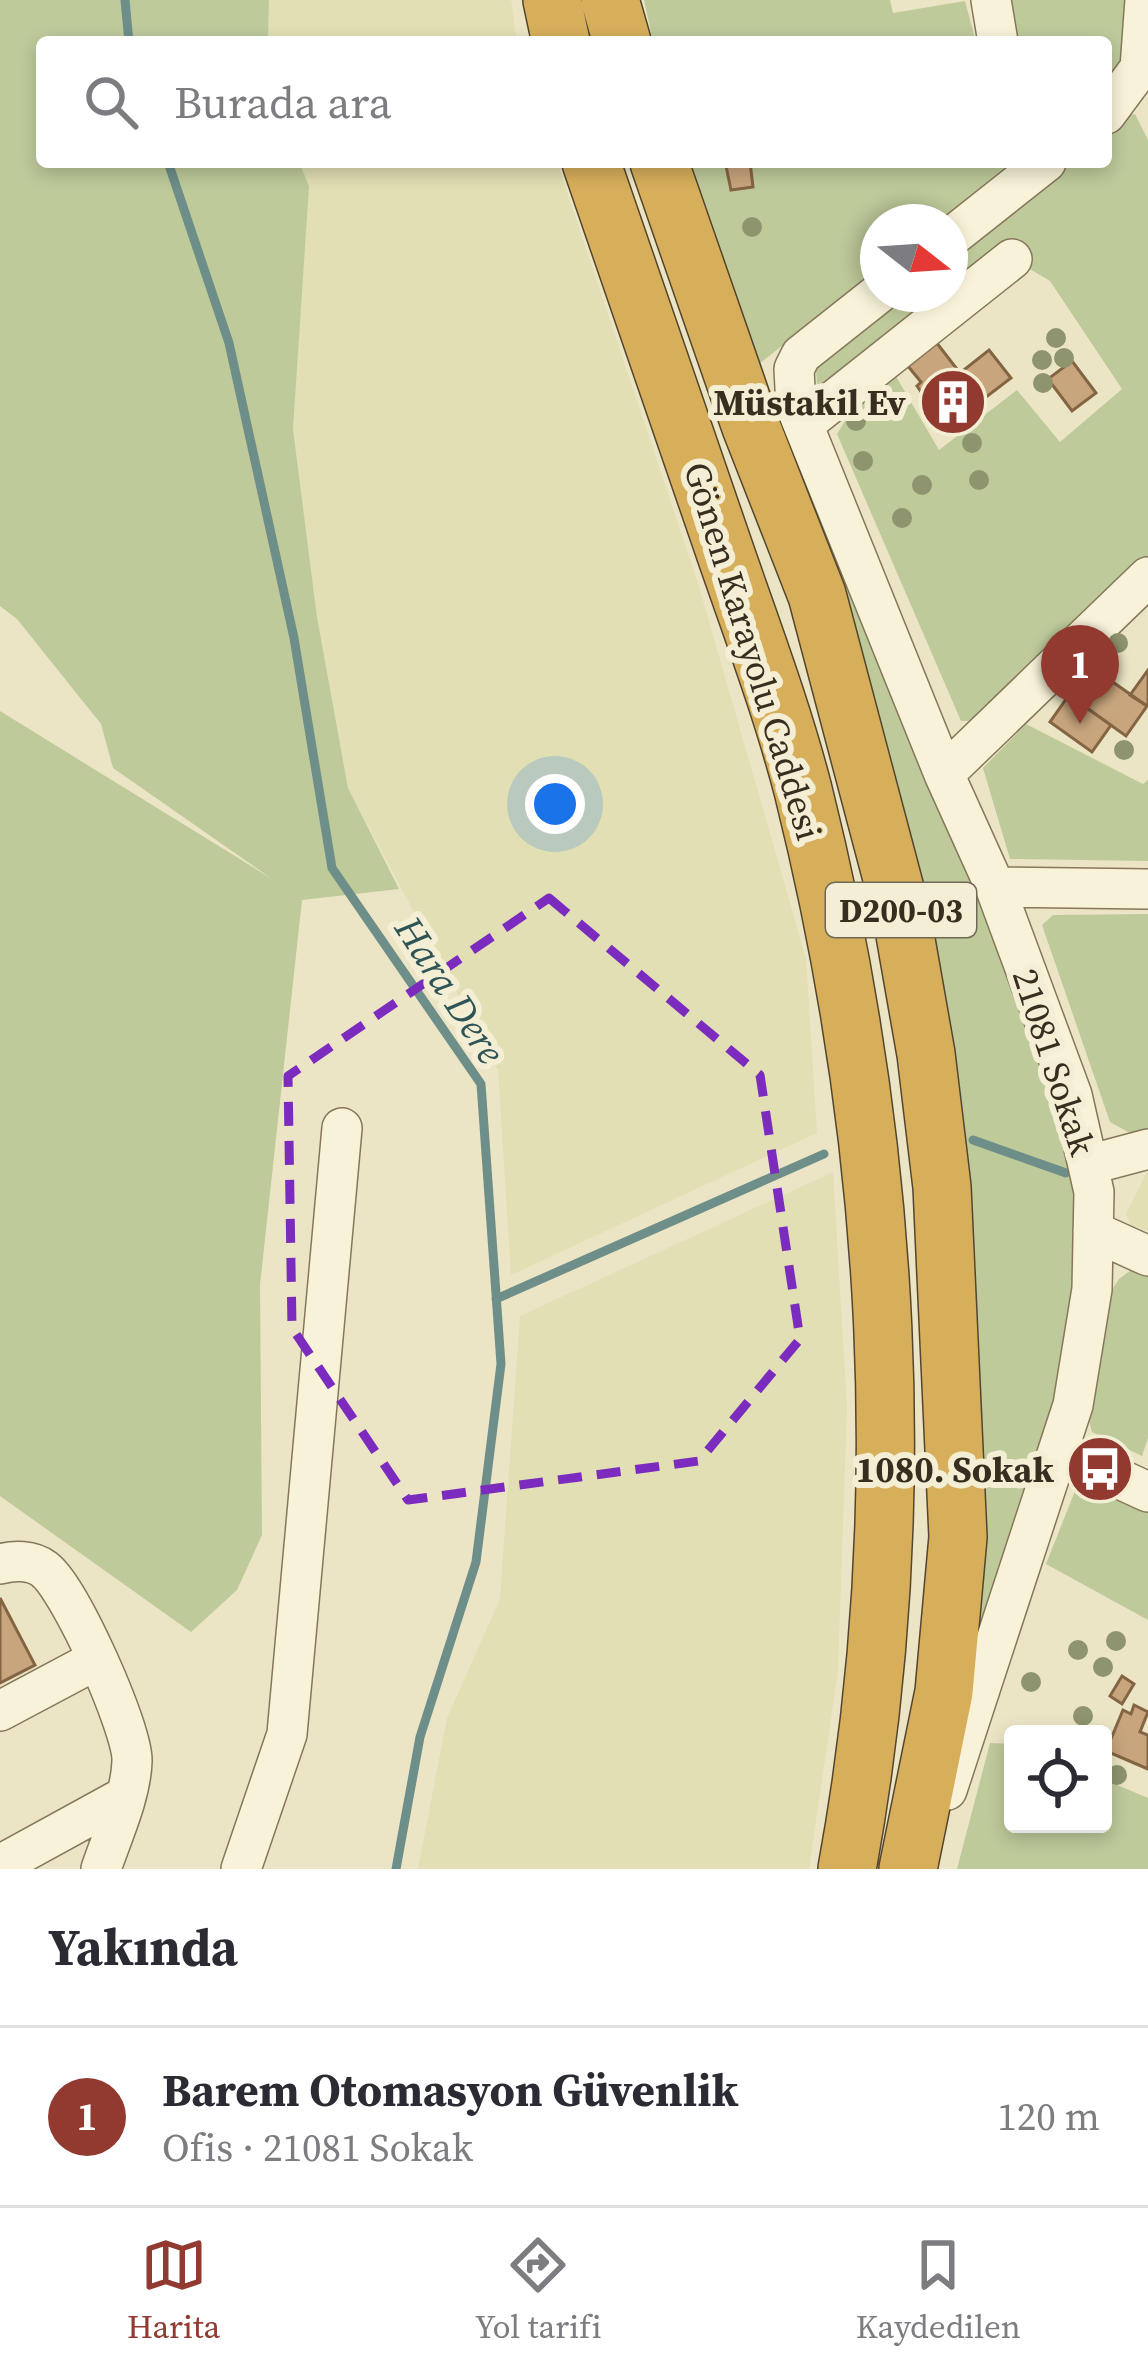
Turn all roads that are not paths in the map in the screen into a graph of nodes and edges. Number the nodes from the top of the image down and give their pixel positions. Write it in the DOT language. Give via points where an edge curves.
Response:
graph roads {
  1 [pos="552,0"];
  2 [pos="610,0"];
  3 [pos="991,0"];
  4 [pos="1145,0"];
  5 [pos="560,36"];
  6 [pos="620,36"];
  7 [pos="997,36"];
  8 [pos="1128,103"];
  9 [pos="593,168"];
  10 [pos="661,168"];
  11 [pos="1032,168"];
  12 [pos="968,223"];
  13 [pos="1012,259"];
  14 [pos="860,308"];
  15 [pos="804,424"];
  16 [pos="1148,577"];
  17 [pos="944,774"];
  18 [pos="995,887"];
  19 [pos="1148,889"];
  20 [pos="342,1129"];
  21 [pos="1148,1149"];
  22 [pos="1088,1165"];
  23 [pos="1094,1231"];
  24 [pos="1148,1256"];
  25 [pos="1059,1450"];
  26 [pos="1148,1492"];
  27 [pos="0,1564"];
  28 [pos="96,1660"];
  29 [pos="0,1711"];
  30 [pos="124,1797"];
  31 [pos="0,1865"];
  32 [pos="101,1869"];
  33 [pos="241,1869"];
  34 [pos="847,1869"];
  35 [pos="908,1869"];
  36 [pos="921,1869"];
  1 -- 5 [label="highway"];
  2 -- 6 [label="highway"];
  3 -- 7 [label="street"];
  4 -- 8 [label="street" via="1143,51"];
  9 -- 34 [label="highway, Gönen Karayolu Caddesi / D200-03" via="802,787 862,1074 879,1223 884,1545"];
  10 -- 35 [label="highway, Gönen Karayolu Caddesi / D200-03" via="817,595 901,912 926,1054 942,1187 958,1537 944,1692"];
  11 -- 12 [label="street"];
  13 -- 15 [label="street"];
  14 -- 15 [label="street, 21081 Sokak" via="794,369"];
  15 -- 17 [label="street, 21081 Sokak"];
  16 -- 17 [label="street"];
  17 -- 18 [label="street, 21081 Sokak"];
  18 -- 19 [label="street"];
  18 -- 22 [label="street, 21081 Sokak" via="1072,1095"];
  20 -- 33 [label="street" via="287,1734"];
  21 -- 22 [label="street"];
  22 -- 23 [label="street, 21081 Sokak"];
  23 -- 24 [label="street"];
  23 -- 25 [label="street, 21081 Sokak" via="1082,1356"];
  25 -- 26 [label="street"];
  25 -- 36 [label="street, 21081 Sokak"];
  27 -- 28 [label="street" via="41,1566 63,1588"];
  28 -- 29 [label="street"];
  28 -- 30 [label="street" via="130,1732"];
  30 -- 31 [label="street"];
  30 -- 32 [label="street"];
}
